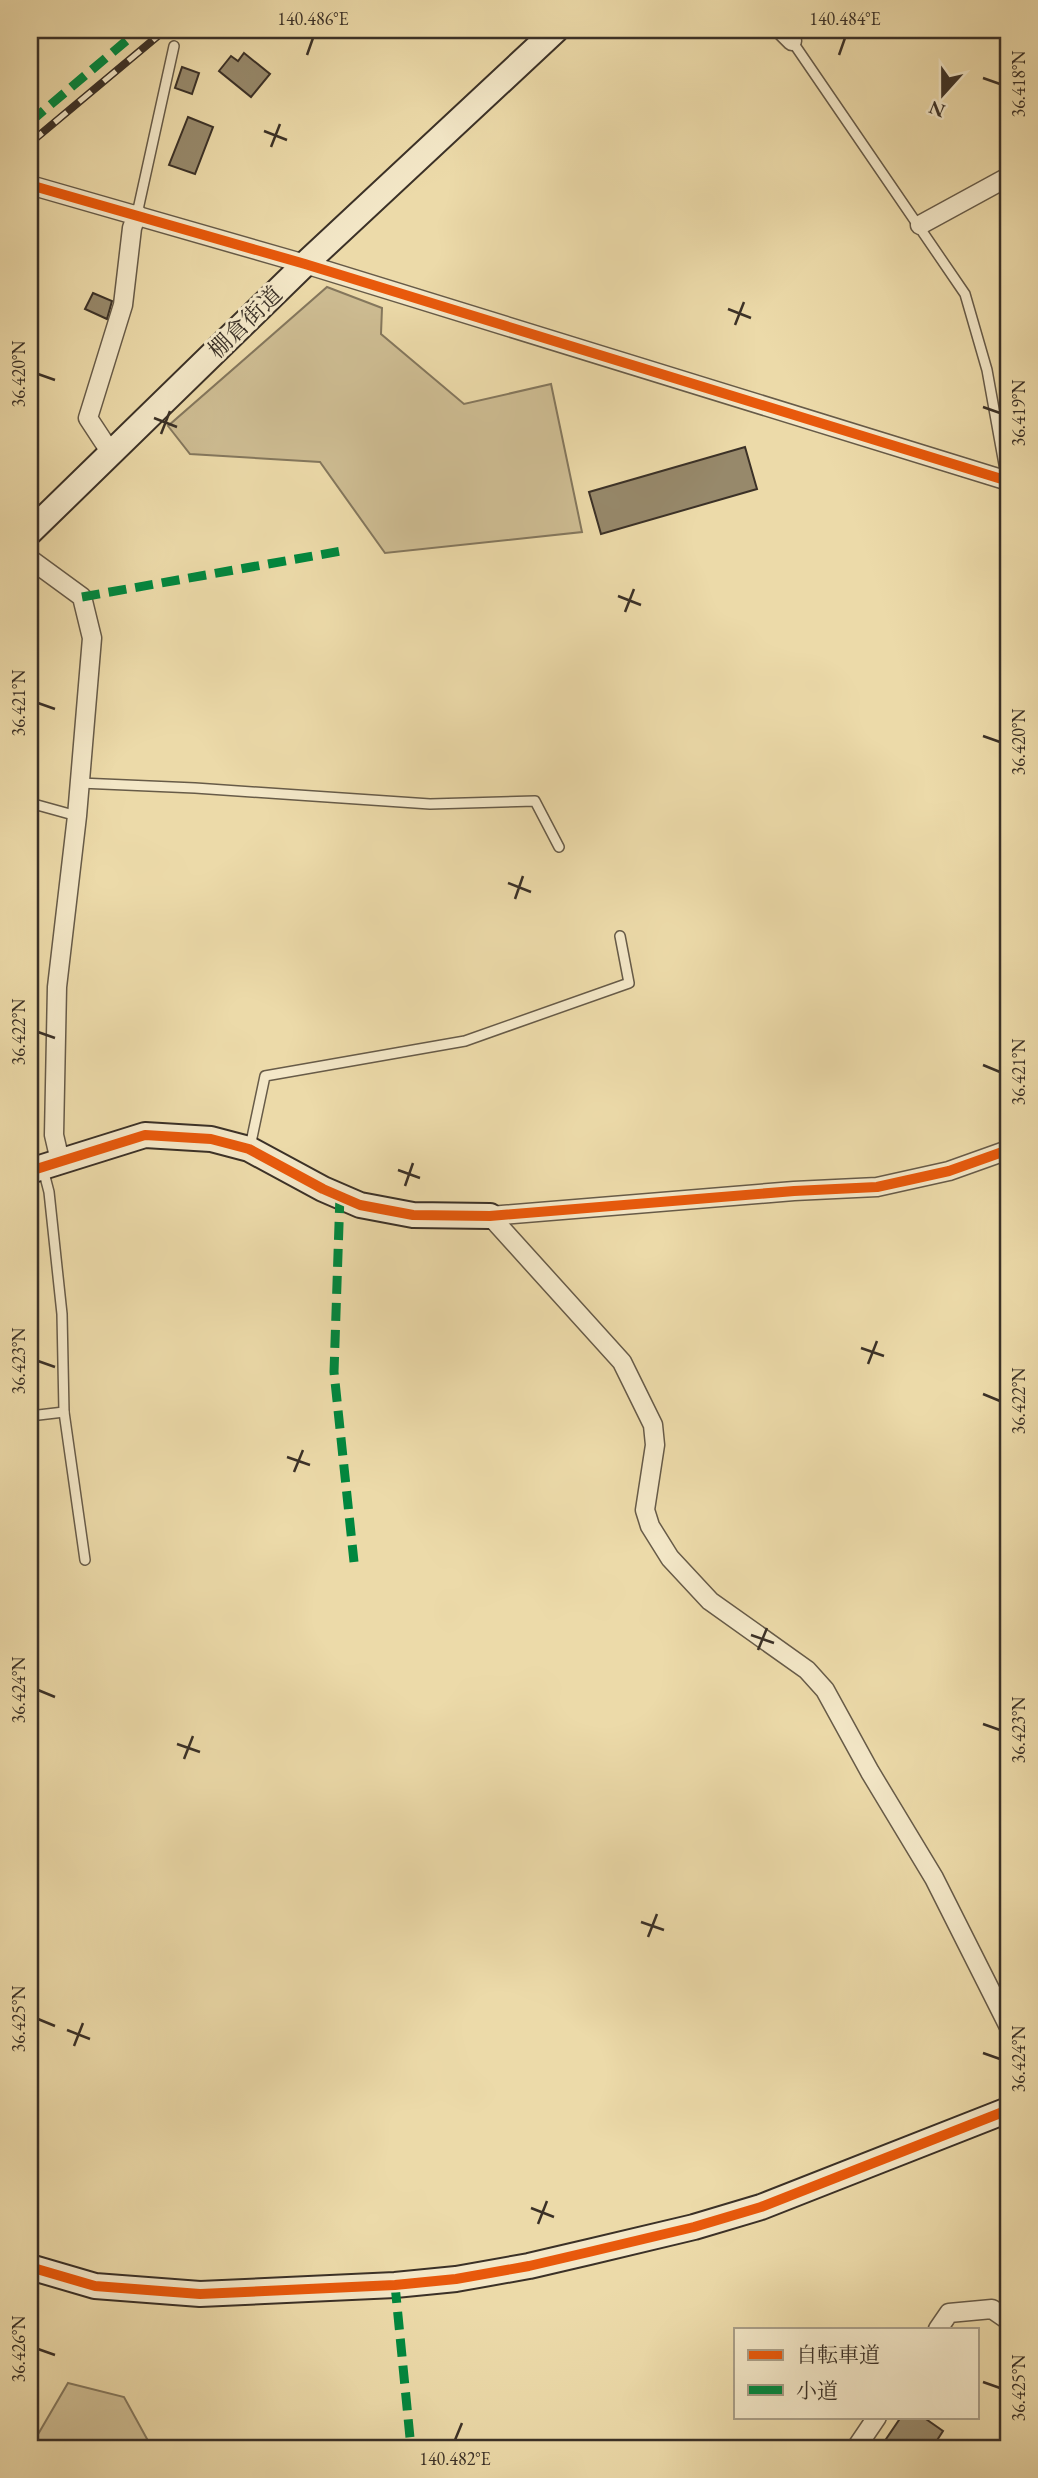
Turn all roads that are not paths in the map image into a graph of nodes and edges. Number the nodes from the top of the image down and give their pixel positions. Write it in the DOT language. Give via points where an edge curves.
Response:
graph roads {
  1 [pos="556,30"];
  2 [pos="792,34"];
  3 [pos="174,46"];
  4 [pos="1008,177"];
  5 [pos="30,185"];
  6 [pos="137,214"];
  7 [pos="920,225"];
  8 [pos="305,264"];
  9 [pos="111,453"];
  10 [pos="1007,481"];
  11 [pos="30,532"];
  12 [pos="30,559"];
  13 [pos="80,783"];
  14 [pos="30,803"];
  15 [pos="77,816"];
  16 [pos="559,847"];
  17 [pos="620,936"];
  18 [pos="249,1149"];
  19 [pos="1008,1150"];
  20 [pos="44,1166"];
  21 [pos="490,1216"];
  22 [pos="64,1412"];
  23 [pos="30,1416"];
  24 [pos="85,1560"];
  25 [pos="1008,2025"];
  26 [pos="1008,2110"];
  27 [pos="30,2267"];
  28 [pos="1008,2320"];
  29 [pos="939,2328"];
  30 [pos="876,2418"];
  31 [pos="856,2448"];
  1 -- 8 [label="street, 棚倉街道"];
  2 -- 7 [label="lane"];
  3 -- 6 [label="lane"];
  4 -- 7 [label="street"];
  5 -- 6 [label="street"];
  6 -- 8 [label="street"];
  6 -- 9 [label="street" via="123,305 88,418"];
  7 -- 10 [label="lane" via="965,294 987,370"];
  8 -- 9 [label="street, 棚倉街道"];
  8 -- 10 [label="street"];
  9 -- 11 [label="street, 棚倉街道"];
  12 -- 13 [label="street" via="82,597 92,638"];
  13 -- 15 [label="street"];
  13 -- 16 [label="lane" via="430,804 535,802"];
  14 -- 15 [label="lane"];
  15 -- 20 [label="street" via="57,987 54,1135"];
  17 -- 18 [label="lane" via="629,983 466,1041 265,1076"];
  18 -- 20 [label="street" via="211,1139 145,1135"];
  18 -- 21 [label="street" via="360,1205 413,1216"];
  19 -- 21 [label="street" via="949,1171 877,1187"];
  20 -- 22 [label="lane" via="62,1314"];
  21 -- 25 [label="street" via="622,1362 653,1425 655,1446 645,1510 670,1558 710,1601 807,1670 825,1690 934,1878"];
  22 -- 23 [label="lane"];
  22 -- 24 [label="lane"];
  26 -- 27 [label="street" via="761,2207 589,2252 456,2279 200,2294 95,2286"];
  28 -- 29 [label="street" via="992,2309 949,2313"];
  30 -- 31 [label="street"];
}
